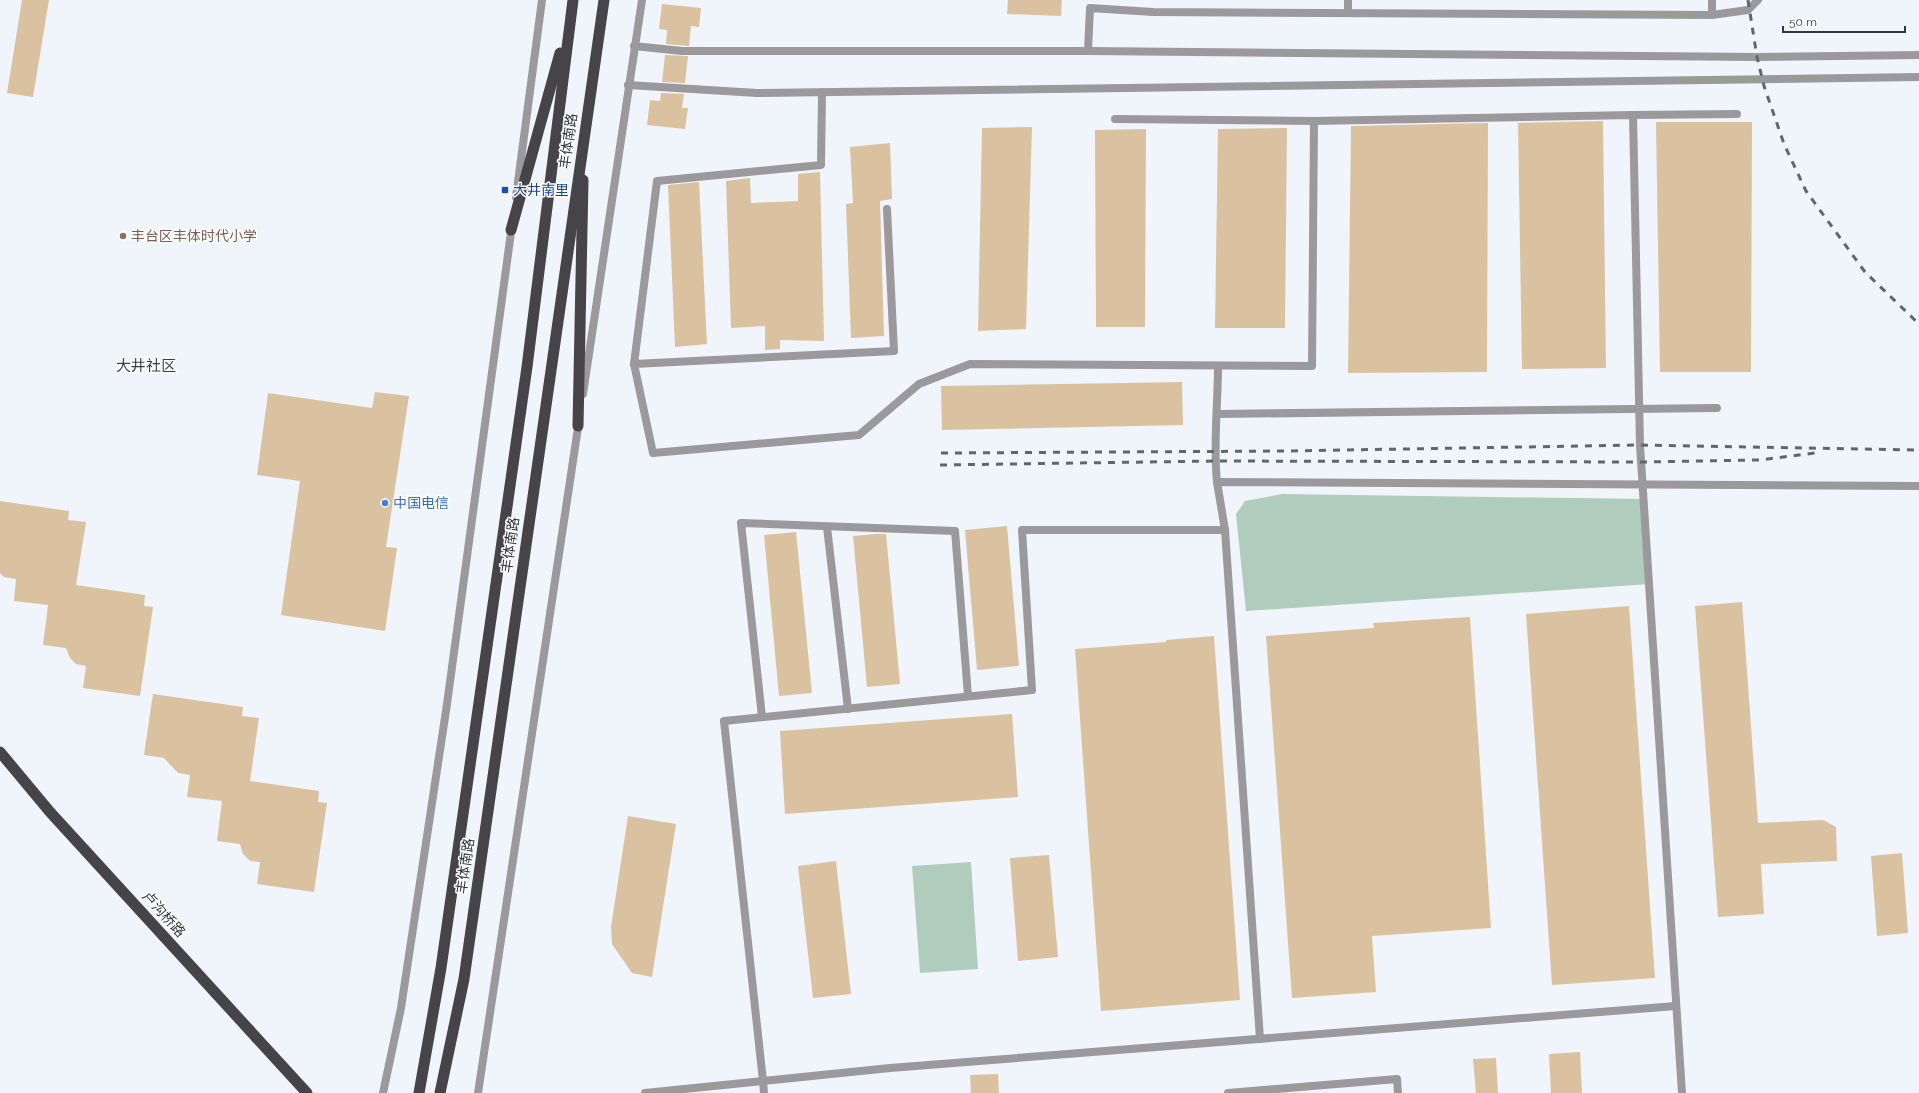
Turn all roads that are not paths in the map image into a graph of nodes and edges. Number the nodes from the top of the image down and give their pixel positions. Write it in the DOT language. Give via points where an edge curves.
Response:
graph roads {
  1 [pos="542,0"];
  2 [pos="573,0"];
  3 [pos="604,0"];
  4 [pos="642,0"];
  5 [pos="1348,0"];
  6 [pos="1712,0"];
  7 [pos="1758,0"];
  8 [pos="1090,4"];
  9 [pos="1348,13"];
  10 [pos="1712,15"];
  11 [pos="570,18"];
  12 [pos="634,46"];
  13 [pos="1088,51"];
  14 [pos="1919,55"];
  15 [pos="1919,77"];
  16 [pos="628,85"];
  17 [pos="822,92"];
  18 [pos="1737,114"];
  19 [pos="1633,115"];
  20 [pos="1115,119"];
  21 [pos="1314,121"];
  22 [pos="584,131"];
  23 [pos="887,209"];
  24 [pos="511,230"];
  25 [pos="634,364"];
  26 [pos="1218,366"];
  27 [pos="1717,408"];
  28 [pos="1639,409"];
  29 [pos="1218,414"];
  30 [pos="578,426"];
  31 [pos="1217,482"];
  32 [pos="1643,484"];
  33 [pos="1919,486"];
  34 [pos="827,527"];
  35 [pos="1225,530"];
  36 [pos="968,696"];
  37 [pos="848,709"];
  38 [pos="762,717"];
  39 [pos="0,752"];
  40 [pos="1676,1006"];
  41 [pos="1260,1039"];
  42 [pos="387,1077"];
  43 [pos="763,1081"];
  44 [pos="308,1093"];
  45 [pos="383,1093"];
  46 [pos="390,1093"];
  47 [pos="419,1093"];
  48 [pos="440,1093"];
  49 [pos="478,1093"];
  50 [pos="645,1093"];
  51 [pos="764,1093"];
  52 [pos="1228,1093"];
  53 [pos="1398,1093"];
  54 [pos="1682,1093"];
  1 -- 24 [label="street"];
  2 -- 11 [label="highway, 丰体南路"];
  3 -- 22 [label="highway, 丰体南路"];
  4 -- 12 [label="street"];
  5 -- 9 [label="street"];
  6 -- 10 [label="street"];
  7 -- 10 [label="street" via="1748,10"];
  8 -- 9 [label="street" via="1153,12"];
  8 -- 13 [label="street"];
  9 -- 10 [label="street"];
  11 -- 24 [label="highway"];
  11 -- 47 [label="highway, 丰体南路" via="528,367 442,960"];
  12 -- 13 [label="street" via="682,51"];
  12 -- 16 [label="street"];
  13 -- 14 [label="street" via="1757,57"];
  15 -- 17 [label="street"];
  16 -- 17 [label="street" via="757,93"];
  16 -- 30 [label="street"];
  17 -- 25 [label="street" via="820,165 657,181"];
  18 -- 19 [label="street"];
  19 -- 21 [label="street"];
  19 -- 28 [label="street"];
  20 -- 21 [label="street"];
  21 -- 26 [label="street" via="1312,366"];
  22 -- 30 [label="highway"];
  22 -- 48 [label="highway, 丰体南路" via="464,979"];
  23 -- 25 [label="street" via="894,351"];
  24 -- 42 [label="street" via="447,704 401,1008"];
  25 -- 26 [label="street" via="653,453 858,435 919,384 970,364"];
  26 -- 29 [label="street"];
  27 -- 28 [label="street"];
  28 -- 29 [label="street"];
  28 -- 32 [label="street"];
  29 -- 31 [label="street" via="1214,451"];
  30 -- 49 [label="street"];
  31 -- 32 [label="street"];
  31 -- 35 [label="street"];
  32 -- 33 [label="street"];
  32 -- 40 [label="street"];
  34 -- 36 [label="street" via="955,531"];
  34 -- 37 [label="street"];
  34 -- 38 [label="street" via="742,523"];
  35 -- 36 [label="street" via="1022,530 1032,690"];
  35 -- 41 [label="street"];
  36 -- 37 [label="street"];
  37 -- 38 [label="street"];
  38 -- 43 [label="street" via="724,721"];
  39 -- 44 [label="highway, 卢沟桥路" via="56,818"];
  40 -- 41 [label="street"];
  40 -- 54 [label="street"];
  41 -- 43 [label="street" via="890,1068"];
  42 -- 45 [label="street"];
  42 -- 46 [label="street"];
  43 -- 50 [label="street"];
  43 -- 51 [label="street"];
  52 -- 53 [label="street" via="1397,1079"];
}
